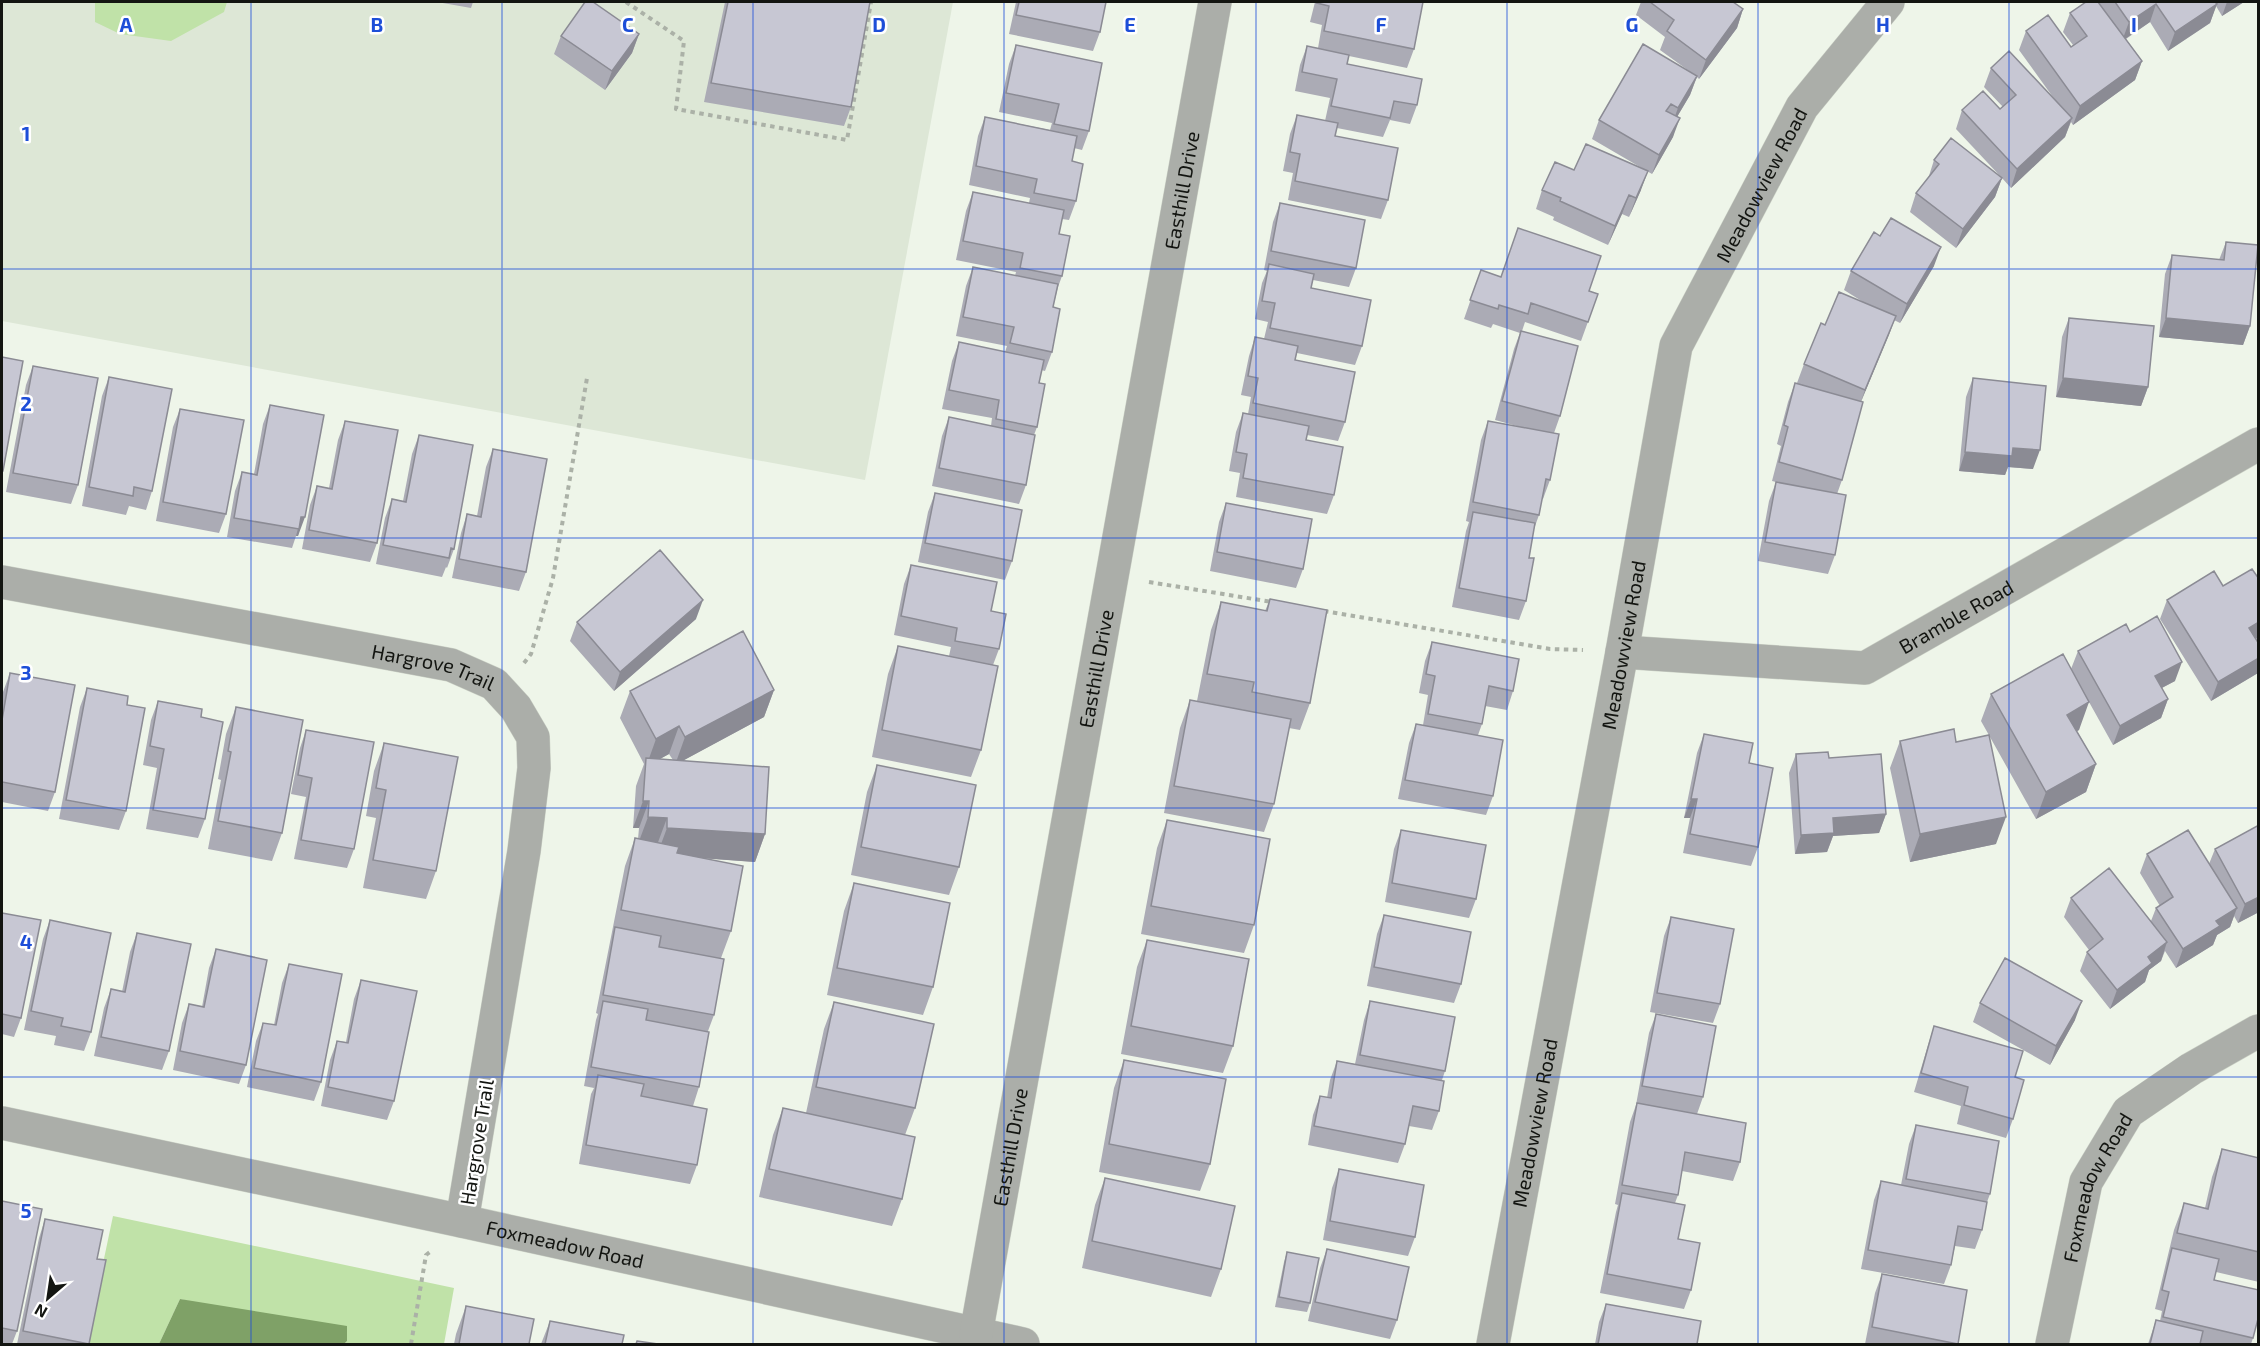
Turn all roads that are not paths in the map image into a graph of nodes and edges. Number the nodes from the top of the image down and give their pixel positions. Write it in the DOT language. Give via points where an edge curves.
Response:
graph roads {
  1 [pos="1215,2"];
  2 [pos="1888,2"];
  3 [pos="2259,444"];
  4 [pos="2,582"];
  5 [pos="1622,652"];
  6 [pos="2259,1031"];
  7 [pos="2,1123"];
  8 [pos="462,1221"];
  9 [pos="976,1334"];
  10 [pos="1023,1344"];
  11 [pos="1493,1344"];
  12 [pos="2052,1344"];
  1 -- 9 [label="street, Easthill Drive"];
  2 -- 5 [label="street, Meadowview Road" via="1802,107 1676,346"];
  3 -- 5 [label="street, Bramble Road" via="1865,668"];
  4 -- 8 [label="street, Hargrove Trail" via="451,665 494,684 516,708 533,737 534,768 524,852"];
  5 -- 11 [label="street, Meadowview Road"];
  6 -- 12 [label="street, Foxmeadow Road" via="2191,1069 2128,1113 2086,1182"];
  7 -- 8 [label="street, Foxmeadow Road"];
  8 -- 9 [label="street, Foxmeadow Road"];
  9 -- 10 [label="street, Foxmeadow Road"];
}
